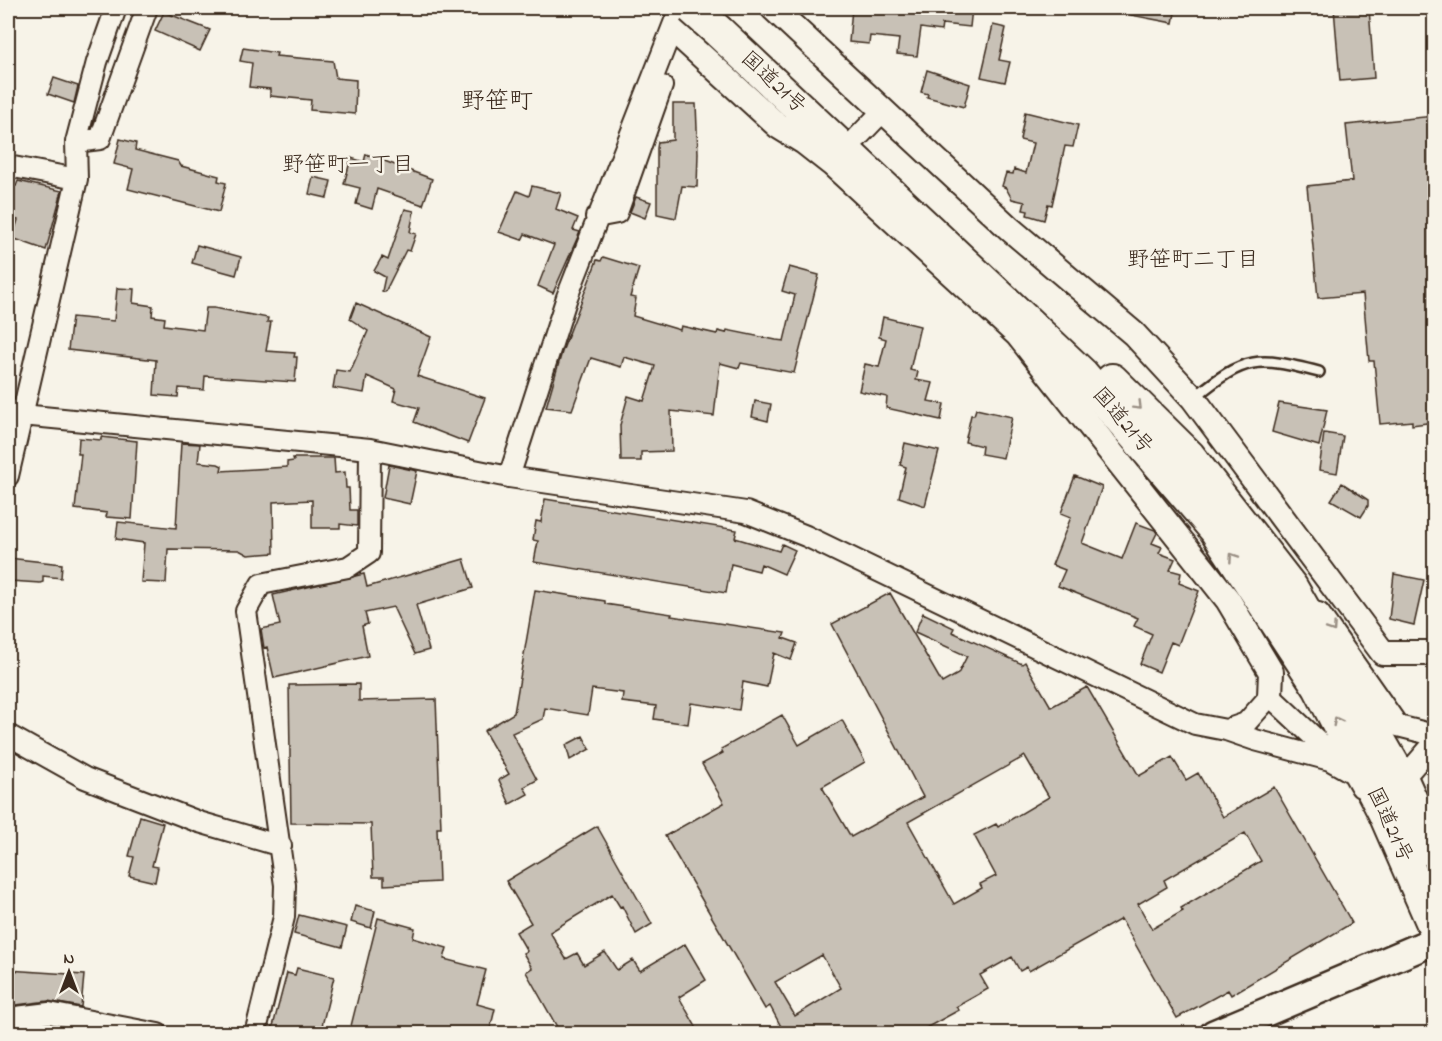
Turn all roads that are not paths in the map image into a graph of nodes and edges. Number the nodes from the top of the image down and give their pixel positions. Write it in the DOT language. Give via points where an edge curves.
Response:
graph roads {
  1 [pos="116,8"];
  2 [pos="130,8"];
  3 [pos="147,8"];
  4 [pos="680,8"];
  5 [pos="692,8"];
  6 [pos="773,8"];
  7 [pos="714,18"];
  8 [pos="680,36"];
  9 [pos="883,111"];
  10 [pos="857,138"];
  11 [pos="76,142"];
  12 [pos="8,166"];
  13 [pos="77,179"];
  14 [pos="596,217"];
  15 [pos="1319,372"];
  16 [pos="1193,398"];
  17 [pos="15,412"];
  18 [pos="370,449"];
  19 [pos="8,476"];
  20 [pos="508,477"];
  21 [pos="1291,587"];
  22 [pos="1434,652"];
  23 [pos="1270,696"];
  24 [pos="1226,730"];
  25 [pos="8,735"];
  26 [pos="1434,735"];
  27 [pos="1434,743"];
  28 [pos="1330,760"];
  29 [pos="1402,780"];
  30 [pos="1384,812"];
  31 [pos="281,846"];
  32 [pos="1434,852"];
  33 [pos="1434,926"];
  34 [pos="1434,941"];
  35 [pos="8,1018"];
  36 [pos="158,1034"];
  37 [pos="255,1034"];
  38 [pos="1214,1034"];
  1 -- 11 [label="street"];
  2 -- 11 [label="street"];
  3 -- 11 [label="street" via="100,139"];
  4 -- 14 [label="street"];
  5 -- 7 [label="highway, 国道21号, bridge"];
  6 -- 9 [label="street"];
  7 -- 8 [label="street"];
  7 -- 21 [label="highway, 国道21号, one-way" via="1113,381 1180,448"];
  30 -- 7 [label="highway, 国道21号, one-way" via="1319,687 1215,529 1082,374"];
  8 -- 14 [label="street" via="617,213"];
  8 -- 23 [label="street" via="778,126 835,161 1018,335 1228,600 1271,672"];
  9 -- 10 [label="street"];
  9 -- 16 [label="street" via="1018,236 1134,334"];
  11 -- 13 [label="street"];
  12 -- 13 [label="street"];
  13 -- 17 [label="street"];
  14 -- 20 [label="street"];
  15 -- 16 [label="lane" via="1282,363 1246,363 1222,374"];
  16 -- 22 [label="street" via="1383,653"];
  17 -- 18 [label="street"];
  17 -- 19 [label="street"];
  18 -- 20 [label="street"];
  18 -- 31 [label="street" via="369,553 348,567 261,584 246,611"];
  20 -- 24 [label="street" via="746,512 806,536 1195,724"];
  21 -- 26 [label="street, one-way" via="1326,619 1398,726"];
  21 -- 29 [label="highway, 国道21号"];
  23 -- 24 [label="street" via="1246,723"];
  23 -- 28 [label="street" via="1320,743"];
  24 -- 28 [label="street"];
  25 -- 31 [label="street" via="85,778 199,822"];
  27 -- 29 [label="street"];
  28 -- 30 [label="street" via="1353,773 1368,799"];
  29 -- 32 [label="highway, 国道21号"];
  30 -- 33 [label="highway, 国道21号"];
  31 -- 37 [label="street" via="284,917"];
  34 -- 38 [label="main road"];
  35 -- 36 [label="street" via="49,1013"];
}
